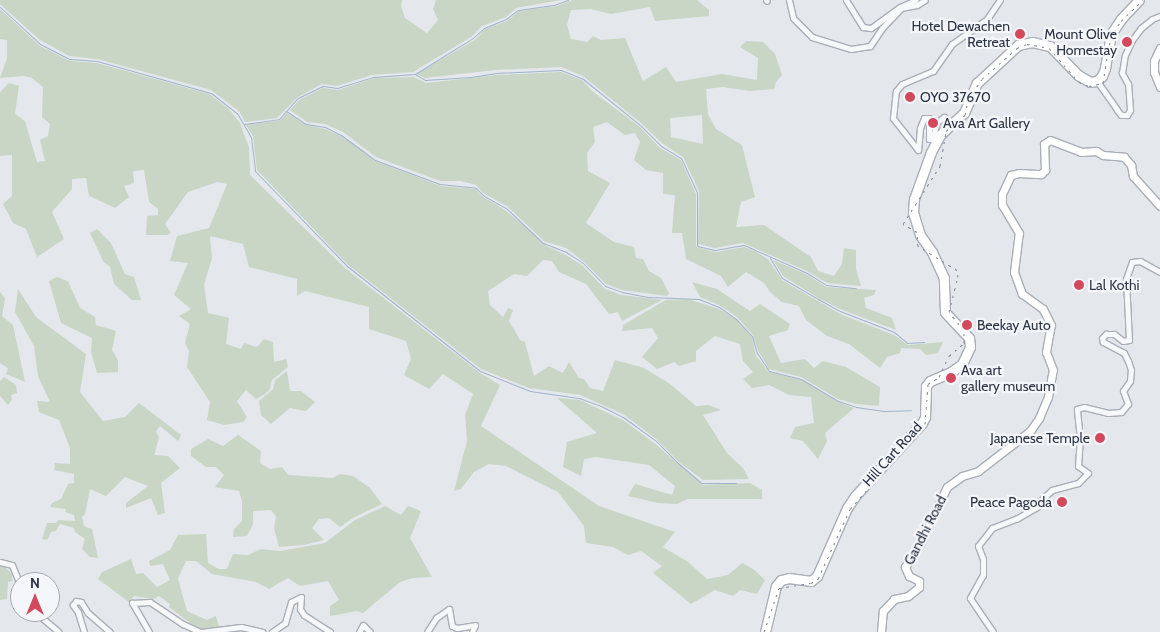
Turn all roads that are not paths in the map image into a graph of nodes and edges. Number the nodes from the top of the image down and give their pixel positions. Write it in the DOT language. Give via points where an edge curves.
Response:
graph roads {
  1 [pos="789,0"];
  2 [pos="846,0"];
  3 [pos="916,0"];
  4 [pos="925,0"];
  5 [pos="1000,0"];
  6 [pos="1139,0"];
  7 [pos="1160,16"];
  8 [pos="1160,48"];
  9 [pos="1097,81"];
  10 [pos="1160,87"];
  11 [pos="953,123"];
  12 [pos="1160,206"];
  13 [pos="1160,272"];
  14 [pos="0,562"];
  15 [pos="15,572"];
  16 [pos="47,622"];
  17 [pos="59,632"];
  18 [pos="84,632"];
  19 [pos="110,632"];
  20 [pos="149,632"];
  21 [pos="200,632"];
  22 [pos="262,632"];
  23 [pos="272,632"];
  24 [pos="330,632"];
  25 [pos="359,632"];
  26 [pos="370,632"];
  27 [pos="427,632"];
  28 [pos="472,632"];
  29 [pos="765,632"];
  30 [pos="881,632"];
  31 [pos="992,632"];
  1 -- 4 [label="street" via="793,18 812,37 852,50 870,46 902,8"];
  2 -- 3 [label="street" via="863,27 871,28 900,7"];
  5 -- 11 [label="street" via="987,19 952,44 933,71 902,84 896,91 893,118 918,150 924,118 929,118 929,139 932,139 937,122 944,117"];
  6 -- 9 [label="highway" via="1110,34 1105,68"];
  7 -- 9 [label="street" via="1141,28 1125,55 1122,73 1128,84 1130,110 1127,115 1121,115"];
  8 -- 10 [label="main road" via="1154,61"];
  9 -- 11 [label="highway, Hill Cart Road" via="1090,82 1078,76 1050,46 1040,43 1018,45 977,83 964,113"];
  11 -- 29 [label="highway, Hill Cart Road" via="931,152 912,212 920,235 944,278 945,312 969,338 970,347 962,364 926,386 922,423 847,508 817,576 811,580 790,578 776,586"];
  12 -- 30 [label="main road, Gandhi Road" via="1134,176 1124,157 1096,151 1080,152 1050,140 1044,144 1044,170 1041,174 1011,175 1002,194 1002,205 1019,234 1014,272 1022,294 1043,309 1051,325 1046,352 1053,370 1048,397 1030,431 978,471 962,476 947,487 905,568 909,576 919,581 919,587 908,596 894,599 883,611"];
  13 -- 31 [label="street" via="1140,261 1132,262 1126,279 1129,340 1123,341 1114,334 1106,334 1102,338 1103,342 1124,353 1128,361 1130,381 1123,391 1128,404 1121,412 1077,409 1078,466 1088,473 1078,482 1052,490 1037,506 1016,519 992,528 978,546 983,559 982,575 970,598"];
  14 -- 15 [label="street" via="12,565"];
  16 -- 17 [label="street"];
  18 -- 19 [label="street" via="73,605 76,601 81,602 88,614"];
  20 -- 21 [label="street" via="132,603 150,602"];
  21 -- 22 [label="street" via="241,628"];
  23 -- 24 [label="street" via="285,623 291,602 301,597 300,609 304,615"];
  25 -- 26 [label="street" via="363,625"];
  27 -- 28 [label="street" via="436,618 448,609 452,626 475,625"];
}
